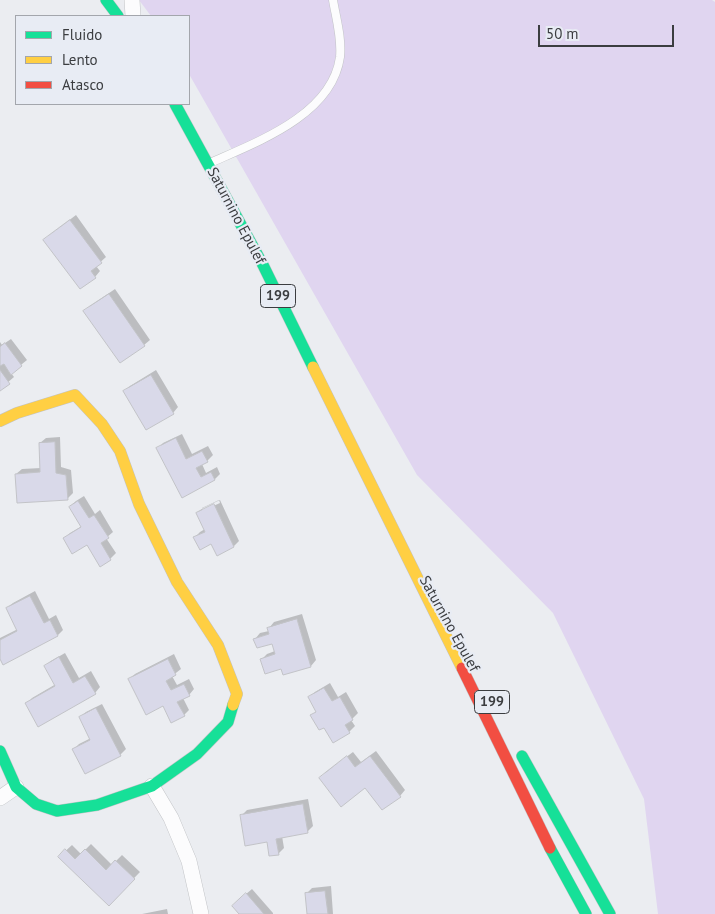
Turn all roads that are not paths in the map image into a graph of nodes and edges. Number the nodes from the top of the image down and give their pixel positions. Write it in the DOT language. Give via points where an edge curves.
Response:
graph roads {
  1 [pos="106,0"];
  2 [pos="132,0"];
  3 [pos="333,0"];
  4 [pos="117,15"];
  5 [pos="133,15"];
  6 [pos="176,105"];
  7 [pos="208,164"];
  8 [pos="0,421"];
  9 [pos="374,491"];
  10 [pos="484,688"];
  11 [pos="518,748"];
  12 [pos="0,751"];
  13 [pos="152,786"];
  14 [pos="16,787"];
  15 [pos="0,798"];
  16 [pos="201,914"];
  17 [pos="586,914"];
  18 [pos="610,914"];
  1 -- 4 [label="main road"];
  2 -- 5 [label="street"];
  3 -- 7 [label="lane" via="340,56 333,80 320,99 279,131"];
  6 -- 7 [label="main road, Saturnino Epulef / 199"];
  7 -- 9 [label="main road, Saturnino Epulef / 199" via="263,265"];
  8 -- 13 [label="main road" via="75,395 102,424 120,451 139,504 176,582 218,645 237,694 228,722 197,754"];
  9 -- 10 [label="main road, Saturnino Epulef / 199"];
  9 -- 17 [label="main road, Saturnino Epulef / 199"];
  11 -- 18 [label="main road"];
  12 -- 14 [label="main road"];
  13 -- 14 [label="main road" via="97,805 57,811 36,804"];
  13 -- 16 [label="street" via="171,818 189,861"];
  14 -- 15 [label="street"];
}
